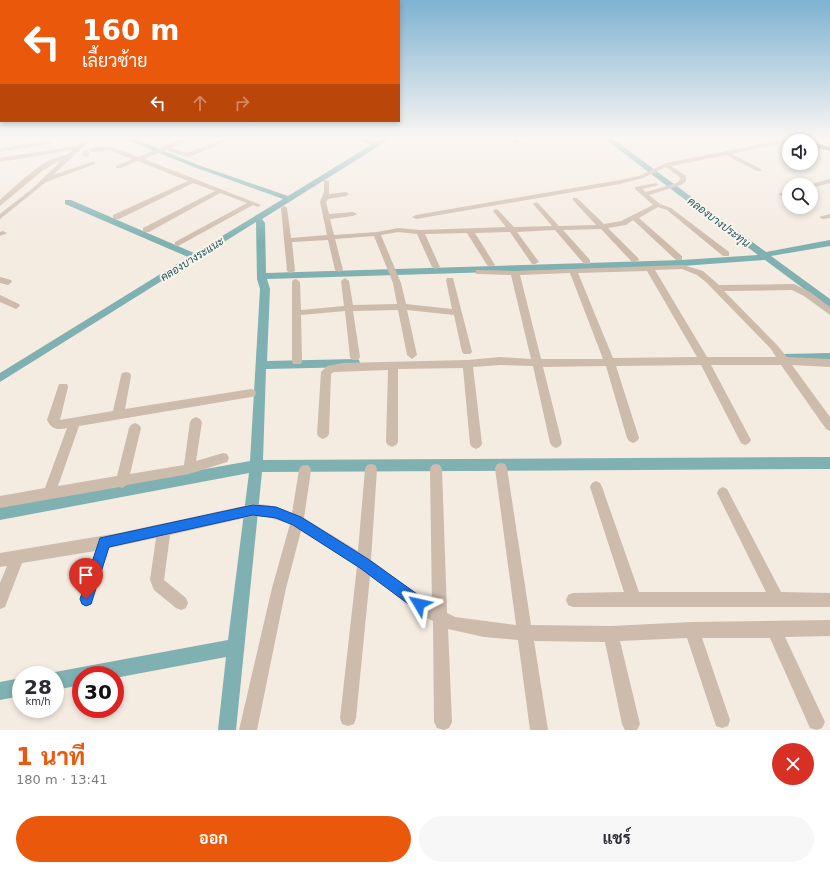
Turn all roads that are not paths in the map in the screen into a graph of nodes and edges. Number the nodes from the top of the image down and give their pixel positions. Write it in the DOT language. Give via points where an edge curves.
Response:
graph roads {
  1 [pos="36,173"];
  2 [pos="51,173"];
  3 [pos="63,173"];
  4 [pos="170,173"];
  5 [pos="647,173"];
  6 [pos="675,173"];
  7 [pos="679,173"];
  8 [pos="43,180"];
  9 [pos="326,181"];
  10 [pos="193,182"];
  11 [pos="830,182"];
  12 [pos="818,185"];
  13 [pos="657,187"];
  14 [pos="220,191"];
  15 [pos="346,194"];
  16 [pos="4,197"];
  17 [pos="25,197"];
  18 [pos="325,197"];
  19 [pos="575,199"];
  20 [pos="0,204"];
  21 [pos="536,204"];
  22 [pos="658,205"];
  23 [pos="284,208"];
  24 [pos="496,211"];
  25 [pos="353,214"];
  26 [pos="0,217"];
  27 [pos="116,217"];
  28 [pos="326,217"];
  29 [pos="416,217"];
  30 [pos="635,218"];
  31 [pos="602,227"];
  32 [pos="559,229"];
  33 [pos="146,230"];
  34 [pos="512,230"];
  35 [pos="470,231"];
  36 [pos="420,232"];
  37 [pos="377,234"];
  38 [pos="331,237"];
  39 [pos="288,240"];
  40 [pos="178,244"];
  41 [pos="726,254"];
  42 [pos="679,258"];
  43 [pos="635,260"];
  44 [pos="535,262"];
  45 [pos="587,262"];
  46 [pos="491,264"];
  47 [pos="436,267"];
  48 [pos="649,268"];
  49 [pos="339,270"];
  50 [pos="290,271"];
  51 [pos="573,271"];
  52 [pos="479,272"];
  53 [pos="515,273"];
  54 [pos="450,280"];
  55 [pos="345,281"];
  56 [pos="296,282"];
  57 [pos="718,288"];
  58 [pos="0,298"];
  59 [pos="16,306"];
  60 [pos="403,307"];
  61 [pos="349,308"];
  62 [pos="458,312"];
  63 [pos="830,312"];
  64 [pos="296,313"];
  65 [pos="467,352"];
  66 [pos="412,355"];
  67 [pos="355,357"];
  68 [pos="297,361"];
  69 [pos="704,361"];
  70 [pos="785,361"];
  71 [pos="537,363"];
  72 [pos="610,363"];
  73 [pos="830,363"];
  74 [pos="468,364"];
  75 [pos="393,366"];
  76 [pos="126,376"];
  77 [pos="63,387"];
  78 [pos="251,393"];
  79 [pos="118,415"];
  80 [pos="74,422"];
  81 [pos="196,422"];
  82 [pos="830,426"];
  83 [pos="135,428"];
  84 [pos="323,434"];
  85 [pos="633,438"];
  86 [pos="745,440"];
  87 [pos="392,442"];
  88 [pos="556,443"];
  89 [pos="476,444"];
  90 [pos="223,458"];
  91 [pos="501,468"];
  92 [pos="189,469"];
  93 [pos="371,469"];
  94 [pos="436,469"];
  95 [pos="305,470"];
  96 [pos="122,482"];
  97 [pos="596,487"];
  98 [pos="723,493"];
  99 [pos="49,494"];
  100 [pos="0,502"];
  101 [pos="297,521"];
  102 [pos="164,530"];
  103 [pos="104,542"];
  104 [pos="17,557"];
  105 [pos="0,560"];
  106 [pos="364,563"];
  107 [pos="86,599"];
  108 [pos="634,599"];
  109 [pos="573,600"];
  110 [pos="830,600"];
  111 [pos="778,601"];
  112 [pos="0,602"];
  113 [pos="181,603"];
  114 [pos="441,617"];
  115 [pos="830,628"];
  116 [pos="692,630"];
  117 [pos="774,630"];
  118 [pos="524,633"];
  119 [pos="610,634"];
  120 [pos="348,718"];
  121 [pos="722,720"];
  122 [pos="443,722"];
  123 [pos="816,722"];
  124 [pos="631,724"];
  125 [pos="248,730"];
  126 [pos="539,730"];
  1 -- 16 [label="street"];
  2 -- 8 [label="street"];
  3 -- 8 [label="street"];
  4 -- 10 [label="street"];
  5 -- 29 [label="street" via="620,182"];
  6 -- 13 [label="street" via="676,176 672,180"];
  7 -- 13 [label="street" via="684,177 679,184"];
  8 -- 17 [label="street"];
  9 -- 18 [label="street" via="328,189"];
  10 -- 14 [label="street"];
  10 -- 27 [label="street"];
  11 -- 12 [label="street"];
  13 -- 22 [label="street" via="645,194"];
  14 -- 33 [label="street"];
  14 -- 40 [label="street" via="255,204"];
  15 -- 18 [label="street"];
  16 -- 17 [label="street"];
  16 -- 20 [label="street"];
  17 -- 26 [label="street"];
  18 -- 28 [label="street" via="323,202"];
  19 -- 31 [label="street"];
  21 -- 32 [label="street"];
  22 -- 30 [label="street"];
  22 -- 41 [label="street" via="669,209"];
  23 -- 39 [label="street"];
  24 -- 34 [label="street"];
  25 -- 28 [label="street"];
  28 -- 38 [label="street"];
  30 -- 31 [label="street" via="617,225"];
  30 -- 42 [label="street"];
  31 -- 32 [label="street"];
  31 -- 43 [label="street"];
  32 -- 34 [label="street"];
  32 -- 45 [label="street"];
  34 -- 35 [label="street"];
  34 -- 44 [label="street"];
  35 -- 36 [label="street"];
  35 -- 46 [label="street"];
  36 -- 37 [label="street" via="398,230"];
  36 -- 47 [label="street"];
  37 -- 38 [label="street"];
  37 -- 60 [label="street" via="397,283"];
  38 -- 39 [label="street"];
  38 -- 49 [label="street"];
  39 -- 50 [label="street"];
  48 -- 51 [label="street"];
  48 -- 57 [label="street" via="691,269"];
  48 -- 69 [label="street"];
  51 -- 53 [label="street"];
  51 -- 72 [label="street"];
  52 -- 53 [label="street"];
  53 -- 71 [label="street"];
  54 -- 62 [label="street"];
  55 -- 61 [label="street"];
  56 -- 64 [label="street"];
  57 -- 63 [label="street" via="794,287"];
  57 -- 70 [label="street"];
  58 -- 59 [label="street"];
  60 -- 61 [label="street"];
  60 -- 62 [label="street"];
  60 -- 66 [label="street"];
  61 -- 64 [label="street"];
  61 -- 67 [label="street"];
  62 -- 65 [label="street"];
  64 -- 68 [label="street"];
  69 -- 70 [label="street"];
  69 -- 72 [label="street"];
  69 -- 86 [label="street"];
  70 -- 73 [label="street"];
  70 -- 82 [label="street"];
  71 -- 72 [label="street"];
  71 -- 74 [label="street" via="500,361"];
  71 -- 88 [label="street"];
  72 -- 85 [label="street"];
  74 -- 75 [label="street"];
  74 -- 89 [label="street"];
  75 -- 84 [label="street" via="342,367 326,372"];
  75 -- 87 [label="street"];
  76 -- 79 [label="street"];
  77 -- 80 [label="street" via="53,420 57,425"];
  78 -- 79 [label="street"];
  79 -- 80 [label="street"];
  80 -- 99 [label="street"];
  81 -- 92 [label="street"];
  83 -- 96 [label="street"];
  90 -- 92 [label="street"];
  91 -- 118 [label="street"];
  92 -- 96 [label="street"];
  93 -- 106 [label="street"];
  94 -- 114 [label="street"];
  95 -- 101 [label="street"];
  96 -- 99 [label="street"];
  97 -- 108 [label="street"];
  98 -- 111 [label="street"];
  99 -- 100 [label="street"];
  101 -- 102 [label="street" via="276,513 253,510"];
  101 -- 106 [label="street"];
  101 -- 125 [label="street" via="279,588"];
  102 -- 103 [label="street"];
  102 -- 113 [label="street" via="157,580 159,585"];
  103 -- 104 [label="street"];
  103 -- 107 [label="street"];
  104 -- 105 [label="street"];
  104 -- 112 [label="street"];
  106 -- 114 [label="street" via="430,612"];
  106 -- 120 [label="street"];
  108 -- 109 [label="street"];
  108 -- 111 [label="street"];
  110 -- 111 [label="street"];
  114 -- 118 [label="street" via="453,624"];
  114 -- 122 [label="street"];
  115 -- 117 [label="street"];
  116 -- 117 [label="street"];
  116 -- 119 [label="street"];
  116 -- 121 [label="street"];
  117 -- 123 [label="street"];
  118 -- 119 [label="street"];
  118 -- 126 [label="street"];
  119 -- 124 [label="street"];
}
